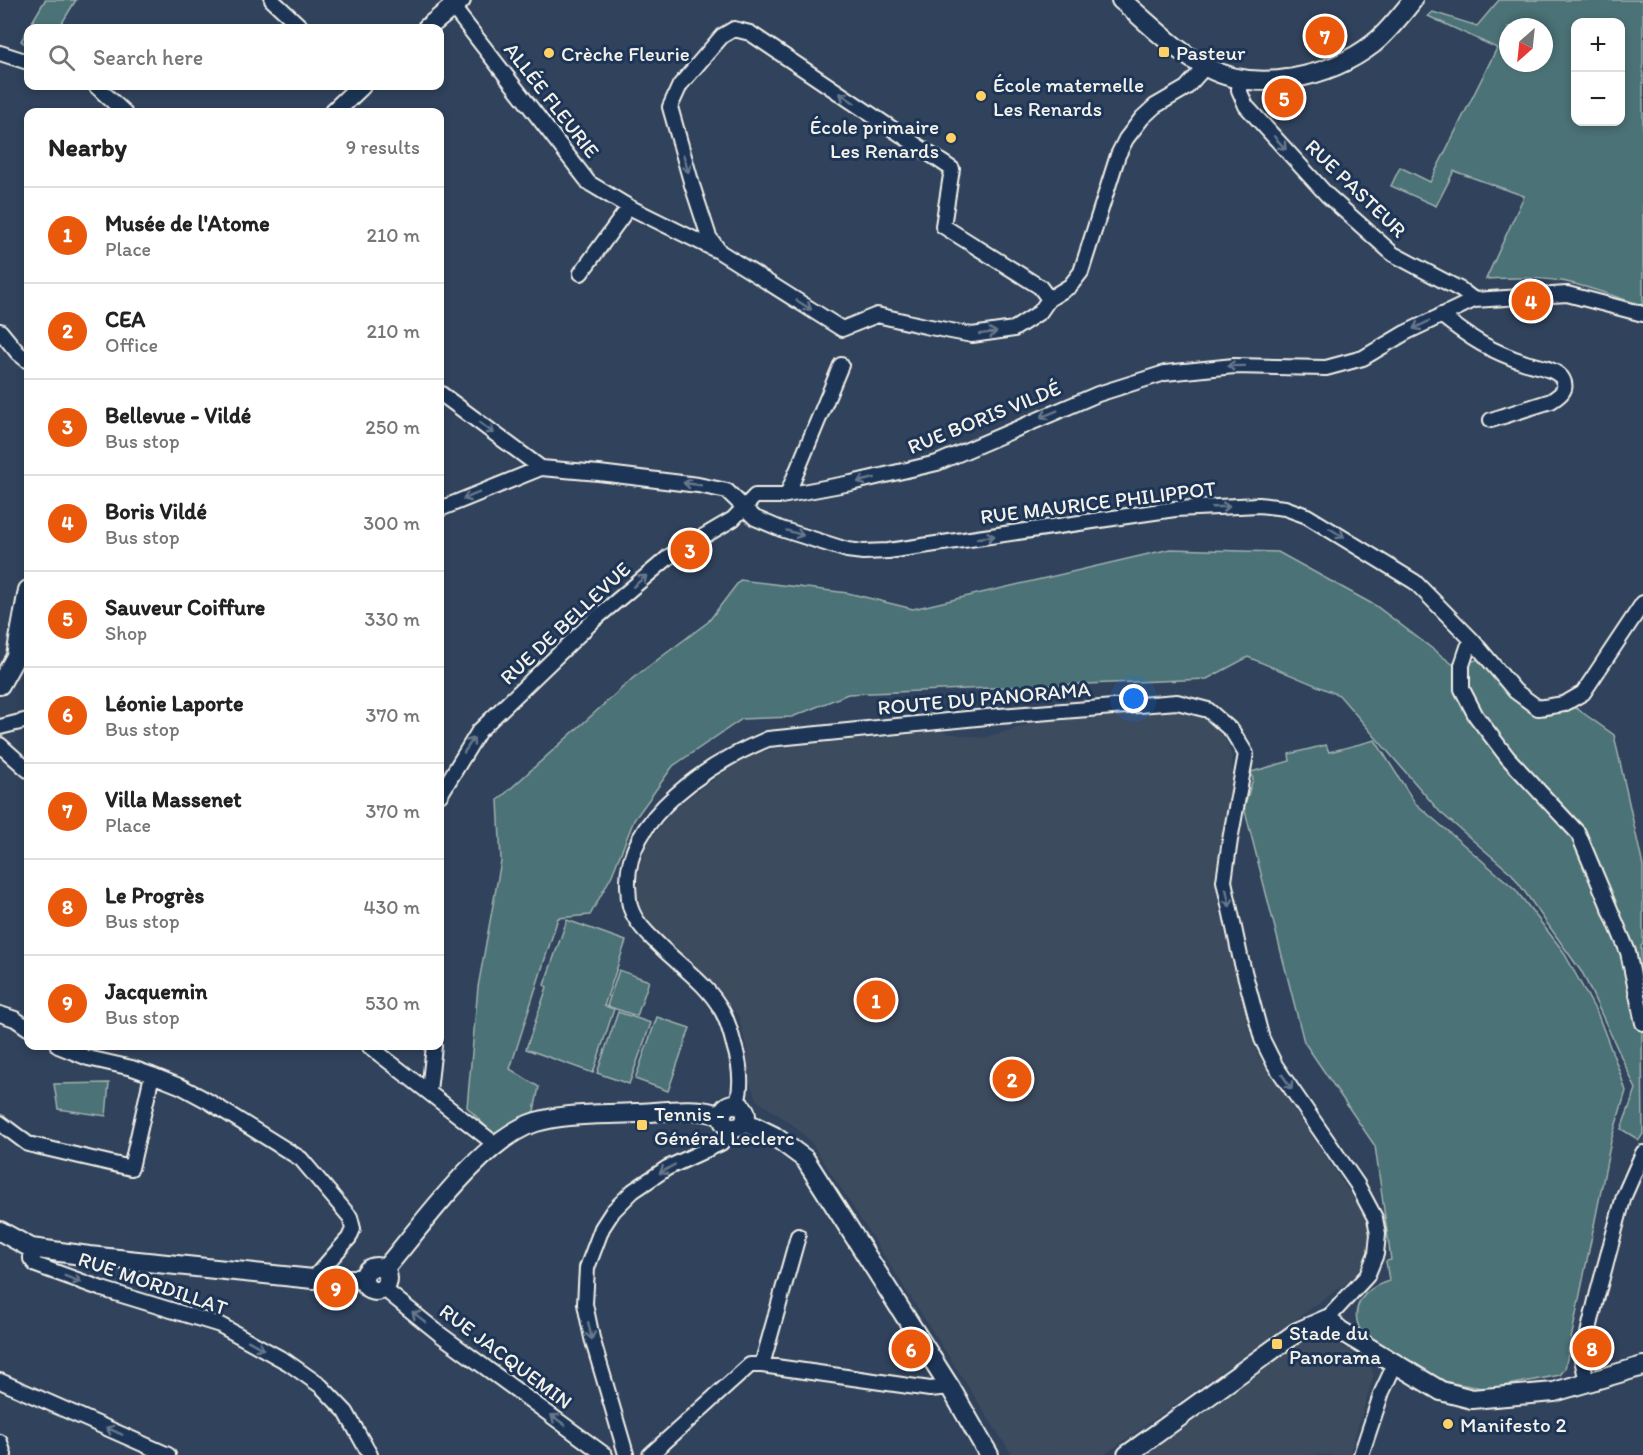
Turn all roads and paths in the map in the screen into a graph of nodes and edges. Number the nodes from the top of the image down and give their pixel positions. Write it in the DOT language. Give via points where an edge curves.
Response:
graph roads {
  1 [pos="272,0"];
  2 [pos="1121,0"];
  3 [pos="1413,0"];
  4 [pos="457,3"];
  5 [pos="298,24"];
  6 [pos="432,24"];
  7 [pos="0,52"];
  8 [pos="24,61"];
  9 [pos="1205,67"];
  10 [pos="1240,78"];
  11 [pos="100,90"];
  12 [pos="357,90"];
  13 [pos="120,108"];
  14 [pos="338,108"];
  15 [pos="629,207"];
  16 [pos="720,252"];
  17 [pos="581,273"];
  18 [pos="1049,299"];
  19 [pos="1474,300"];
  20 [pos="1643,314"];
  21 [pos="1442,315"];
  22 [pos="0,331"];
  23 [pos="24,358"];
  24 [pos="841,365"];
  25 [pos="444,396"];
  26 [pos="1491,420"];
  27 [pos="541,468"];
  28 [pos="787,495"];
  29 [pos="444,507"];
  30 [pos="744,507"];
  31 [pos="1643,603"];
  32 [pos="24,612"];
  33 [pos="1473,641"];
  34 [pos="0,685"];
  35 [pos="24,721"];
  36 [pos="1,729"];
  37 [pos="0,745"];
  38 [pos="24,766"];
  39 [pos="444,788"];
  40 [pos="0,1014"];
  41 [pos="1643,1023"];
  42 [pos="24,1025"];
  43 [pos="68,1050"];
  44 [pos="374,1050"];
  45 [pos="434,1050"];
  46 [pos="152,1075"];
  47 [pos="429,1092"];
  48 [pos="736,1103"];
  49 [pos="732,1122"];
  50 [pos="0,1123"];
  51 [pos="495,1144"];
  52 [pos="1643,1153"];
  53 [pos="1639,1174"];
  54 [pos="0,1232"];
  55 [pos="798,1236"];
  56 [pos="31,1248"];
  57 [pos="384,1270"];
  58 [pos="313,1279"];
  59 [pos="364,1279"];
  60 [pos="384,1289"];
  61 [pos="1327,1319"];
  62 [pos="1395,1364"];
  63 [pos="762,1365"];
  64 [pos="1643,1366"];
  65 [pos="0,1381"];
  66 [pos="1587,1382"];
  67 [pos="950,1387"];
  68 [pos="0,1442"];
  69 [pos="629,1454"];
  70 [pos="4,1455"];
  71 [pos="168,1455"];
  72 [pos="370,1455"];
  73 [pos="605,1455"];
  74 [pos="650,1455"];
  75 [pos="989,1455"];
  76 [pos="1127,1455"];
  77 [pos="1361,1455"];
  1 -- 5 [label="street"];
  2 -- 9 [label="street"];
  3 -- 10 [label="street" via="1373,43 1325,70 1292,78"];
  4 -- 6 [label="street"];
  4 -- 15 [label="street, ALLÉE FLEURIE" via="589,183"];
  7 -- 8 [label="street"];
  9 -- 10 [label="street"];
  9 -- 18 [label="street" via="1186,88 1155,106 1126,139 1081,272 1070,286"];
  10 -- 19 [label="street, RUE PASTEUR, one-way" via="1239,90 1246,106 1327,195 1393,254"];
  11 -- 13 [label="street"];
  12 -- 14 [label="street"];
  15 -- 16 [label="street, ALLÉE FLEURIE"];
  15 -- 17 [label="street"];
  16 -- 18 [label="street, ALLÉE FLEURIE, one-way" via="842,329 877,315 972,335 1014,329 1041,312"];
  18 -- 16 [label="street, one-way" via="1041,286 943,226 952,169 750,33 734,29 722,36 680,86 670,107 709,237"];
  19 -- 20 [label="street" via="1567,294"];
  19 -- 21 [label="street, RUE BORIS VILDÉ"];
  21 -- 26 [label="street" via="1479,344 1559,374 1564,381 1560,396 1551,401"];
  21 -- 28 [label="street, RUE BORIS VILDÉ, one-way" via="1364,358 1326,368 1233,366 1165,373 1098,394 937,463"];
  22 -- 23 [label="street"];
  24 -- 28 [label="street"];
  25 -- 27 [label="street, one-way"];
  27 -- 29 [label="street, one-way"];
  30 -- 27 [label="street, one-way" via="727,491 698,485"];
  28 -- 30 [label="street, RUE BORIS VILDÉ" via="755,496"];
  30 -- 33 [label="street, RUE MAURICE PHILIPPOT, one-way" via="755,518 773,526 863,552 1175,509 1259,505 1284,508 1315,520 1415,582"];
  39 -- 30 [label="street, RUE DE BELLEVUE, one-way" via="479,730 594,620 670,556 732,519"];
  31 -- 33 [label="street, RUE MAURICE PHILIPPOT" via="1583,693 1564,704 1538,708 1515,692"];
  32 -- 34 [label="street" via="16,656"];
  33 -- 41 [label="street" via="1462,665 1462,689 1476,716 1508,758 1578,833 1629,952"];
  35 -- 36 [label="street"];
  37 -- 38 [label="street"];
  40 -- 42 [label="street"];
  43 -- 46 [label="street"];
  44 -- 47 [label="street"];
  45 -- 47 [label="street"];
  46 -- 50 [label="street" via="131,1168 28,1144"];
  46 -- 58 [label="street" via="208,1101 301,1159 350,1217 353,1229 349,1238"];
  47 -- 51 [label="street"];
  48 -- 49 [label="street" via="726,1106"];
  48 -- 61 [label="street, ROUTE DU PANORAMA, one-way" via="740,1064 721,1009 644,930 631,909 628,875 634,849 651,821 673,797 740,751 768,739 1177,702 1208,710 1232,731 1246,754 1224,881 1262,1039 1275,1065 1364,1196 1377,1226 1376,1254 1367,1276"];
  49 -- 51 [label="street" via="710,1111 551,1119 533,1123"];
  49 -- 67 [label="street" via="774,1136 805,1160"];
  49 -- 69 [label="street, one-way" via="721,1143 667,1168 633,1191 614,1210 602,1228 587,1268 585,1304 592,1338"];
  51 -- 57 [label="street" via="467,1171"];
  52 -- 53 [label="street"];
  53 -- 66 [label="street" via="1624,1196 1582,1359"];
  54 -- 56 [label="street"];
  55 -- 63 [label="street"];
  56 -- 58 [label="street"];
  56 -- 72 [label="street, RUE MORDILLAT, one-way" via="31,1259 36,1265 220,1325 287,1362 321,1386 346,1412"];
  57 -- 59 [label="street" via="371,1268"];
  57 -- 60 [label="street" via="388,1280"];
  58 -- 59 [label="street"];
  59 -- 60 [label="street" via="371,1290"];
  73 -- 60 [label="street, RUE JACQUEMIN, one-way"];
  61 -- 62 [label="street"];
  61 -- 76 [label="street" via="1297,1332"];
  62 -- 66 [label="street" via="1441,1391 1472,1399 1554,1392"];
  62 -- 77 [label="street"];
  63 -- 67 [label="street" via="930,1389"];
  63 -- 74 [label="street" via="750,1365"];
  64 -- 66 [label="street"];
  71 -- 65 [label="street, one-way"];
  67 -- 75 [label="street"];
  68 -- 70 [label="street"];
}
